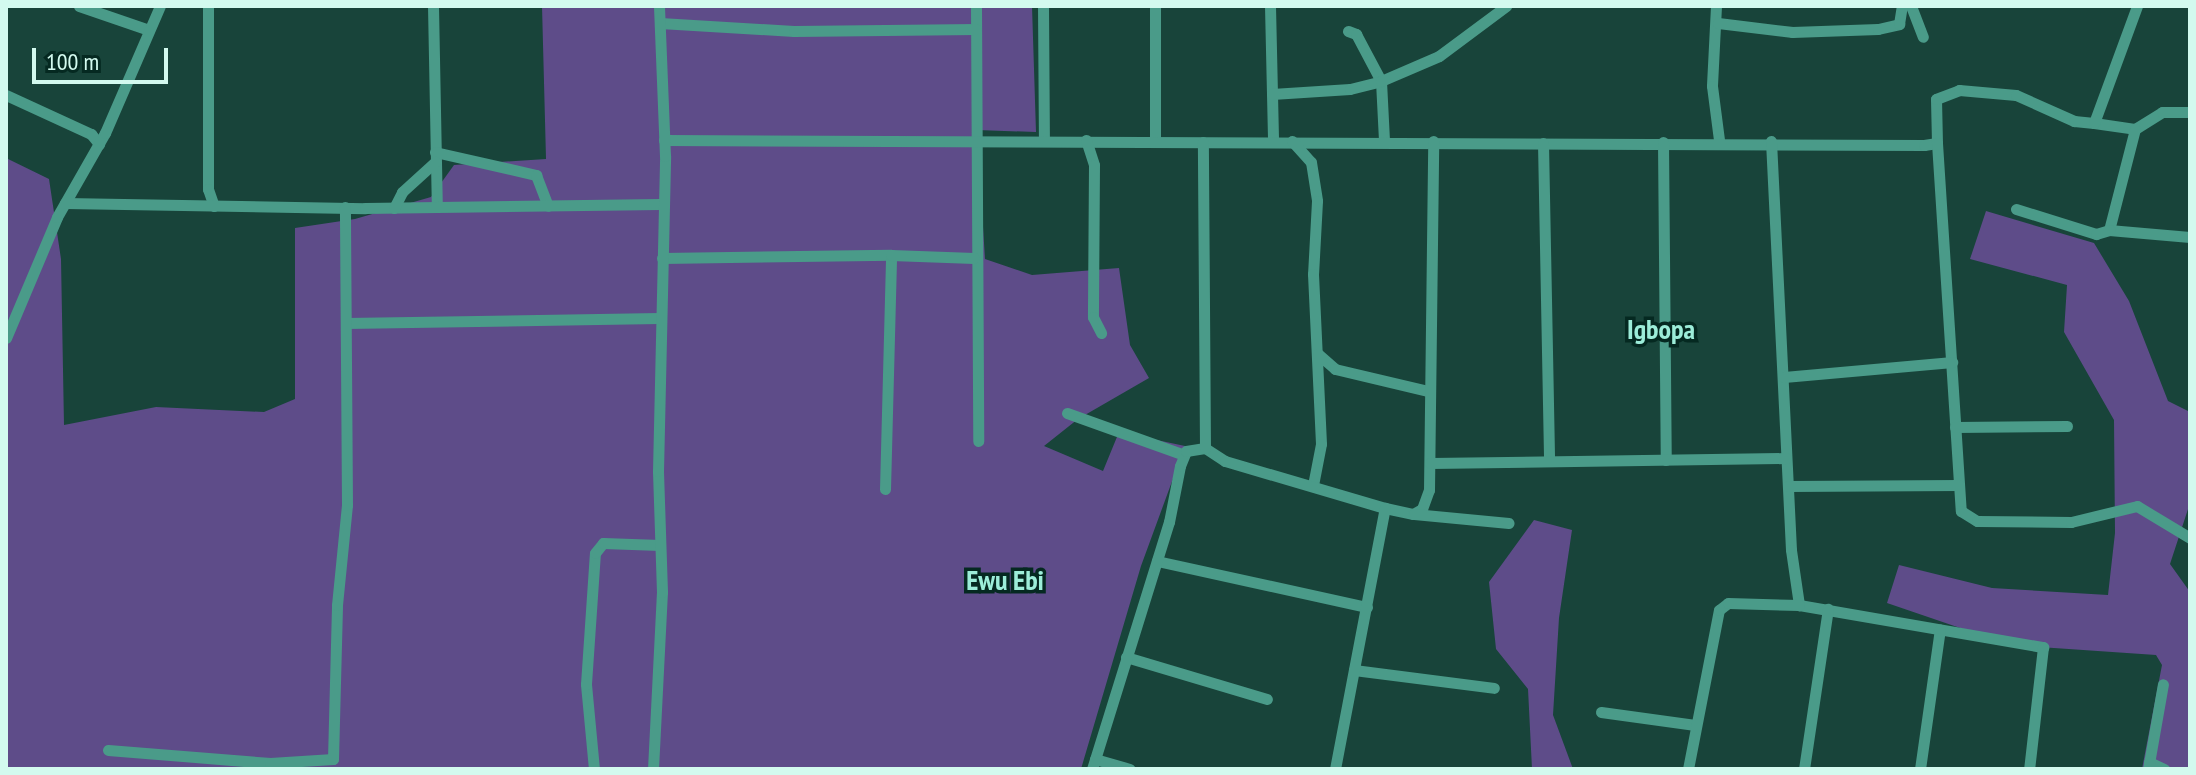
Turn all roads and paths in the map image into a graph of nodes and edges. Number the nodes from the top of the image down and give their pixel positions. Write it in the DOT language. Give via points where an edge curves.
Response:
graph roads {
  1 [pos="79,6"];
  2 [pos="160,6"];
  3 [pos="208,6"];
  4 [pos="433,6"];
  5 [pos="659,6"];
  6 [pos="976,6"];
  7 [pos="1043,6"];
  8 [pos="1155,6"];
  9 [pos="1270,6"];
  10 [pos="1506,6"];
  11 [pos="1716,6"];
  12 [pos="1902,6"];
  13 [pos="1911,6"];
  14 [pos="2137,6"];
  15 [pos="660,23"];
  16 [pos="1718,23"];
  17 [pos="976,29"];
  18 [pos="149,30"];
  19 [pos="1348,31"];
  20 [pos="1923,37"];
  21 [pos="1381,81"];
  22 [pos="1272,94"];
  23 [pos="6,95"];
  24 [pos="2190,112"];
  25 [pos="2094,123"];
  26 [pos="2135,129"];
  27 [pos="102,139"];
  28 [pos="1155,139"];
  29 [pos="664,140"];
  30 [pos="1086,140"];
  31 [pos="1719,140"];
  32 [pos="1044,141"];
  33 [pos="1273,141"];
  34 [pos="1292,141"];
  35 [pos="1384,141"];
  36 [pos="1433,141"];
  37 [pos="1771,141"];
  38 [pos="976,142"];
  39 [pos="1203,142"];
  40 [pos="1317,142"];
  41 [pos="1663,142"];
  42 [pos="1543,143"];
  43 [pos="1937,143"];
  44 [pos="435,157"];
  45 [pos="1311,162"];
  46 [pos="65,203"];
  47 [pos="660,204"];
  48 [pos="214,206"];
  49 [pos="548,206"];
  50 [pos="345,207"];
  51 [pos="437,207"];
  52 [pos="394,208"];
  53 [pos="2016,209"];
  54 [pos="2109,230"];
  55 [pos="2190,237"];
  56 [pos="891,255"];
  57 [pos="662,258"];
  58 [pos="974,258"];
  59 [pos="659,318"];
  60 [pos="346,323"];
  61 [pos="1101,333"];
  62 [pos="6,338"];
  63 [pos="1317,354"];
  64 [pos="1952,362"];
  65 [pos="1784,377"];
  66 [pos="1428,391"];
  67 [pos="1067,413"];
  68 [pos="2067,426"];
  69 [pos="1955,427"];
  70 [pos="978,441"];
  71 [pos="1205,448"];
  72 [pos="1184,455"];
  73 [pos="1549,458"];
  74 [pos="1786,458"];
  75 [pos="1666,460"];
  76 [pos="1430,463"];
  77 [pos="1313,485"];
  78 [pos="1959,485"];
  79 [pos="1788,486"];
  80 [pos="885,489"];
  81 [pos="1385,508"];
  82 [pos="1413,514"];
  83 [pos="1509,523"];
  84 [pos="2190,538"];
  85 [pos="660,545"];
  86 [pos="1157,561"];
  87 [pos="1799,605"];
  88 [pos="1367,607"];
  89 [pos="1828,609"];
  90 [pos="1940,629"];
  91 [pos="1126,657"];
  92 [pos="1354,670"];
  93 [pos="2163,684"];
  94 [pos="1494,688"];
  95 [pos="1267,699"];
  96 [pos="1601,712"];
  97 [pos="1695,725"];
  98 [pos="108,750"];
  99 [pos="1094,764"];
  100 [pos="2149,765"];
  101 [pos="594,769"];
  102 [pos="653,769"];
  103 [pos="1130,769"];
  104 [pos="1335,769"];
  105 [pos="1688,769"];
  106 [pos="1804,769"];
  107 [pos="1920,769"];
  108 [pos="2029,769"];
  109 [pos="2164,769"];
  1 -- 18 [label="street"];
  2 -- 18 [label="street"];
  3 -- 48 [label="street" via="208,189"];
  4 -- 44 [label="street"];
  5 -- 15 [label="street"];
  6 -- 17 [label="street"];
  7 -- 32 [label="street"];
  8 -- 28 [label="street"];
  9 -- 22 [label="street"];
  10 -- 21 [label="street" via="1439,56"];
  11 -- 16 [label="street"];
  12 -- 16 [label="street" via="1899,24 1866,30 1792,32"];
  13 -- 20 [label="street"];
  14 -- 25 [label="street"];
  15 -- 17 [label="street" via="794,31"];
  15 -- 29 [label="street"];
  16 -- 31 [label="street" via="1712,86"];
  17 -- 38 [label="street"];
  18 -- 27 [label="street"];
  19 -- 21 [label="street" via="1356,34"];
  21 -- 22 [label="street" via="1350,89"];
  21 -- 35 [label="street"];
  22 -- 33 [label="street"];
  23 -- 27 [label="street"];
  24 -- 26 [label="street" via="2162,112"];
  25 -- 26 [label="street"];
  25 -- 43 [label="street" via="2074,121 2016,95 1959,90 1936,99"];
  26 -- 54 [label="street"];
  27 -- 46 [label="street"];
  28 -- 30 [label="street"];
  28 -- 39 [label="street"];
  29 -- 38 [label="street"];
  29 -- 47 [label="street"];
  30 -- 32 [label="street"];
  30 -- 61 [label="street" via="1094,165 1093,317"];
  31 -- 37 [label="street"];
  31 -- 41 [label="street"];
  32 -- 38 [label="street"];
  33 -- 34 [label="street"];
  33 -- 39 [label="street"];
  34 -- 40 [label="street"];
  34 -- 45 [label="street"];
  35 -- 36 [label="street"];
  35 -- 40 [label="street"];
  36 -- 42 [label="street"];
  36 -- 66 [label="street"];
  37 -- 43 [label="street"];
  37 -- 65 [label="street"];
  38 -- 58 [label="street"];
  39 -- 71 [label="street"];
  40 -- 45 [label="street"];
  41 -- 42 [label="street"];
  41 -- 75 [label="street"];
  42 -- 73 [label="street"];
  43 -- 64 [label="street"];
  44 -- 49 [label="street" via="536,175"];
  44 -- 51 [label="street"];
  44 -- 52 [label="street"];
  45 -- 63 [label="street" via="1317,201"];
  46 -- 48 [label="street"];
  46 -- 62 [label="street"];
  47 -- 49 [label="street"];
  47 -- 57 [label="street"];
  48 -- 50 [label="street"];
  49 -- 51 [label="street"];
  50 -- 52 [label="street"];
  50 -- 60 [label="street"];
  51 -- 52 [label="street"];
  53 -- 54 [label="street" via="2096,234"];
  54 -- 55 [label="street"];
  56 -- 57 [label="street"];
  56 -- 58 [label="street"];
  56 -- 80 [label="street"];
  57 -- 59 [label="street"];
  58 -- 70 [label="street"];
  59 -- 60 [label="street"];
  59 -- 85 [label="street"];
  60 -- 98 [label="street" via="347,505 337,605 333,759 270,763"];
  63 -- 66 [label="street" via="1335,369"];
  63 -- 77 [label="street" via="1321,444"];
  64 -- 65 [label="street"];
  64 -- 69 [label="street"];
  65 -- 74 [label="street"];
  66 -- 76 [label="street"];
  67 -- 72 [label="street"];
  68 -- 69 [label="street"];
  69 -- 78 [label="street"];
  71 -- 72 [label="street" via="1190,448"];
  71 -- 77 [label="street" via="1225,461"];
  72 -- 86 [label="street"];
  73 -- 75 [label="street"];
  73 -- 76 [label="street"];
  74 -- 75 [label="street"];
  74 -- 79 [label="street"];
  76 -- 82 [label="street" via="1426,501"];
  77 -- 81 [label="street"];
  78 -- 79 [label="street"];
  78 -- 84 [label="street" via="1961,511 1977,521 2071,522 2137,506"];
  79 -- 87 [label="street"];
  81 -- 82 [label="street"];
  81 -- 88 [label="street"];
  82 -- 83 [label="street"];
  85 -- 101 [label="street" via="603,543 595,553 586,684"];
  85 -- 102 [label="street"];
  86 -- 88 [label="street"];
  86 -- 91 [label="street"];
  87 -- 89 [label="street"];
  87 -- 97 [label="street" via="1728,603 1719,610"];
  88 -- 92 [label="street"];
  89 -- 90 [label="street"];
  89 -- 106 [label="street"];
  90 -- 107 [label="street"];
  90 -- 108 [label="street" via="2043,647"];
  91 -- 95 [label="street"];
  91 -- 99 [label="street"];
  92 -- 94 [label="street"];
  92 -- 104 [label="street"];
  93 -- 100 [label="street"];
  96 -- 97 [label="street"];
  97 -- 105 [label="street"];
  99 -- 103 [label="street"];
  100 -- 109 [label="street"];
}
